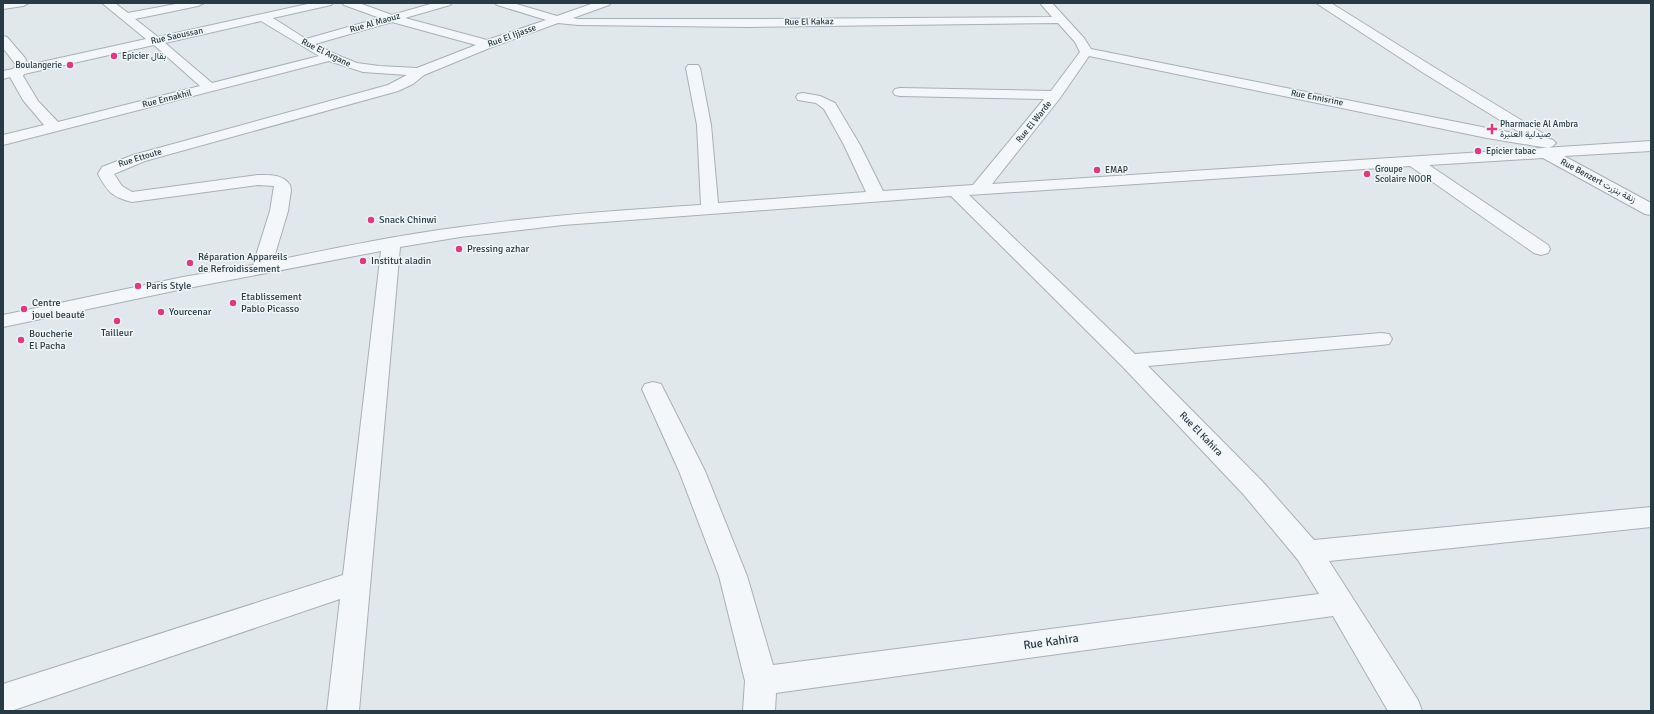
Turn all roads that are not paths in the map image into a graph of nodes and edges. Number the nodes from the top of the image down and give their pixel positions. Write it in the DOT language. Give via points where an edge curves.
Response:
graph roads {
  1 [pos="23,3"];
  2 [pos="108,3"];
  3 [pos="198,3"];
  4 [pos="327,3"];
  5 [pos="348,3"];
  6 [pos="446,3"];
  7 [pos="501,3"];
  8 [pos="605,3"];
  9 [pos="1046,3"];
  10 [pos="1322,3"];
  11 [pos="3,6"];
  12 [pos="126,17"];
  13 [pos="264,18"];
  14 [pos="391,18"];
  15 [pos="558,20"];
  16 [pos="1060,20"];
  17 [pos="3,40"];
  18 [pos="156,41"];
  19 [pos="304,43"];
  20 [pos="488,44"];
  21 [pos="1086,52"];
  22 [pos="331,57"];
  23 [pos="693,68"];
  24 [pos="18,71"];
  25 [pos="419,72"];
  26 [pos="3,75"];
  27 [pos="210,88"];
  28 [pos="900,92"];
  29 [pos="1055,95"];
  30 [pos="803,97"];
  31 [pos="55,127"];
  32 [pos="3,140"];
  33 [pos="1651,146"];
  34 [pos="1547,148"];
  35 [pos="1414,162"];
  36 [pos="966,190"];
  37 [pos="877,197"];
  38 [pos="710,210"];
  39 [pos="1651,210"];
  40 [pos="391,243"];
  41 [pos="1541,249"];
  42 [pos="261,269"];
  43 [pos="3,321"];
  44 [pos="1382,339"];
  45 [pos="1130,361"];
  46 [pos="653,389"];
  47 [pos="1651,517"];
  48 [pos="1308,552"];
  49 [pos="357,582"];
  50 [pos="1341,603"];
  51 [pos="761,681"];
  52 [pos="3,699"];
  53 [pos="342,711"];
  54 [pos="759,711"];
  55 [pos="1406,711"];
  1 -- 11 [label="street"];
  2 -- 12 [label="street"];
  3 -- 12 [label="street"];
  4 -- 13 [label="street, Rue Saoussan"];
  5 -- 14 [label="street"];
  6 -- 14 [label="street, Rue Al Maouz"];
  7 -- 15 [label="street"];
  8 -- 15 [label="street, Rue El Ijjasse"];
  9 -- 16 [label="street"];
  10 -- 34 [label="street, Rue Benzert زنقة بنزرت"];
  12 -- 18 [label="street"];
  13 -- 18 [label="street, Rue Saoussan"];
  13 -- 19 [label="street, Rue El Argane"];
  14 -- 19 [label="street, Rue Al Maouz"];
  14 -- 20 [label="street"];
  15 -- 16 [label="street, Rue El Kakaz"];
  15 -- 20 [label="street, Rue El Ijjasse"];
  16 -- 21 [label="street" via="1080,41"];
  17 -- 24 [label="street" via="22,65"];
  18 -- 24 [label="street, Rue Saoussan"];
  18 -- 27 [label="street"];
  19 -- 22 [label="street, Rue El Argane"];
  20 -- 25 [label="street, Rue El Ijjasse"];
  21 -- 29 [label="street, Rue El Warde"];
  21 -- 34 [label="street, Rue Ennisrine" via="1487,133"];
  22 -- 25 [label="street, Rue El Argane" via="354,66"];
  22 -- 27 [label="street, Rue Ennakhil"];
  23 -- 38 [label="street" via="704,125"];
  24 -- 26 [label="street, Rue Saoussan"];
  24 -- 31 [label="street" via="16,76 20,86 42,115"];
  25 -- 42 [label="street, Rue Ettoute" via="393,88 139,158 108,170 106,174 118,193 132,197 258,180 277,181 284,189 282,202"];
  27 -- 31 [label="street, Rue Ennakhil"];
  28 -- 29 [label="street"];
  29 -- 36 [label="street, Rue El Warde"];
  30 -- 37 [label="street" via="820,100 830,106"];
  31 -- 32 [label="street, Rue Ennakhil"];
  33 -- 34 [label="street" via="1569,152"];
  34 -- 35 [label="street"];
  34 -- 39 [label="street, Rue Benzert زنقة بنزرت"];
  35 -- 36 [label="street"];
  35 -- 41 [label="street"];
  36 -- 37 [label="street"];
  36 -- 45 [label="street, Rue El Kahira"];
  37 -- 38 [label="street"];
  38 -- 40 [label="street" via="563,220"];
  40 -- 42 [label="street"];
  40 -- 49 [label="street"];
  42 -- 43 [label="street"];
  44 -- 45 [label="street"];
  45 -- 48 [label="street, Rue El Kahira" via="1253,488"];
  46 -- 51 [label="street" via="692,471 732,576"];
  47 -- 48 [label="street"];
  48 -- 50 [label="street, Rue El Kahira"];
  49 -- 52 [label="street"];
  49 -- 53 [label="street"];
  50 -- 51 [label="street, Rue Kahira"];
  50 -- 55 [label="street, Rue El Kahira"];
  51 -- 54 [label="street"];
}
